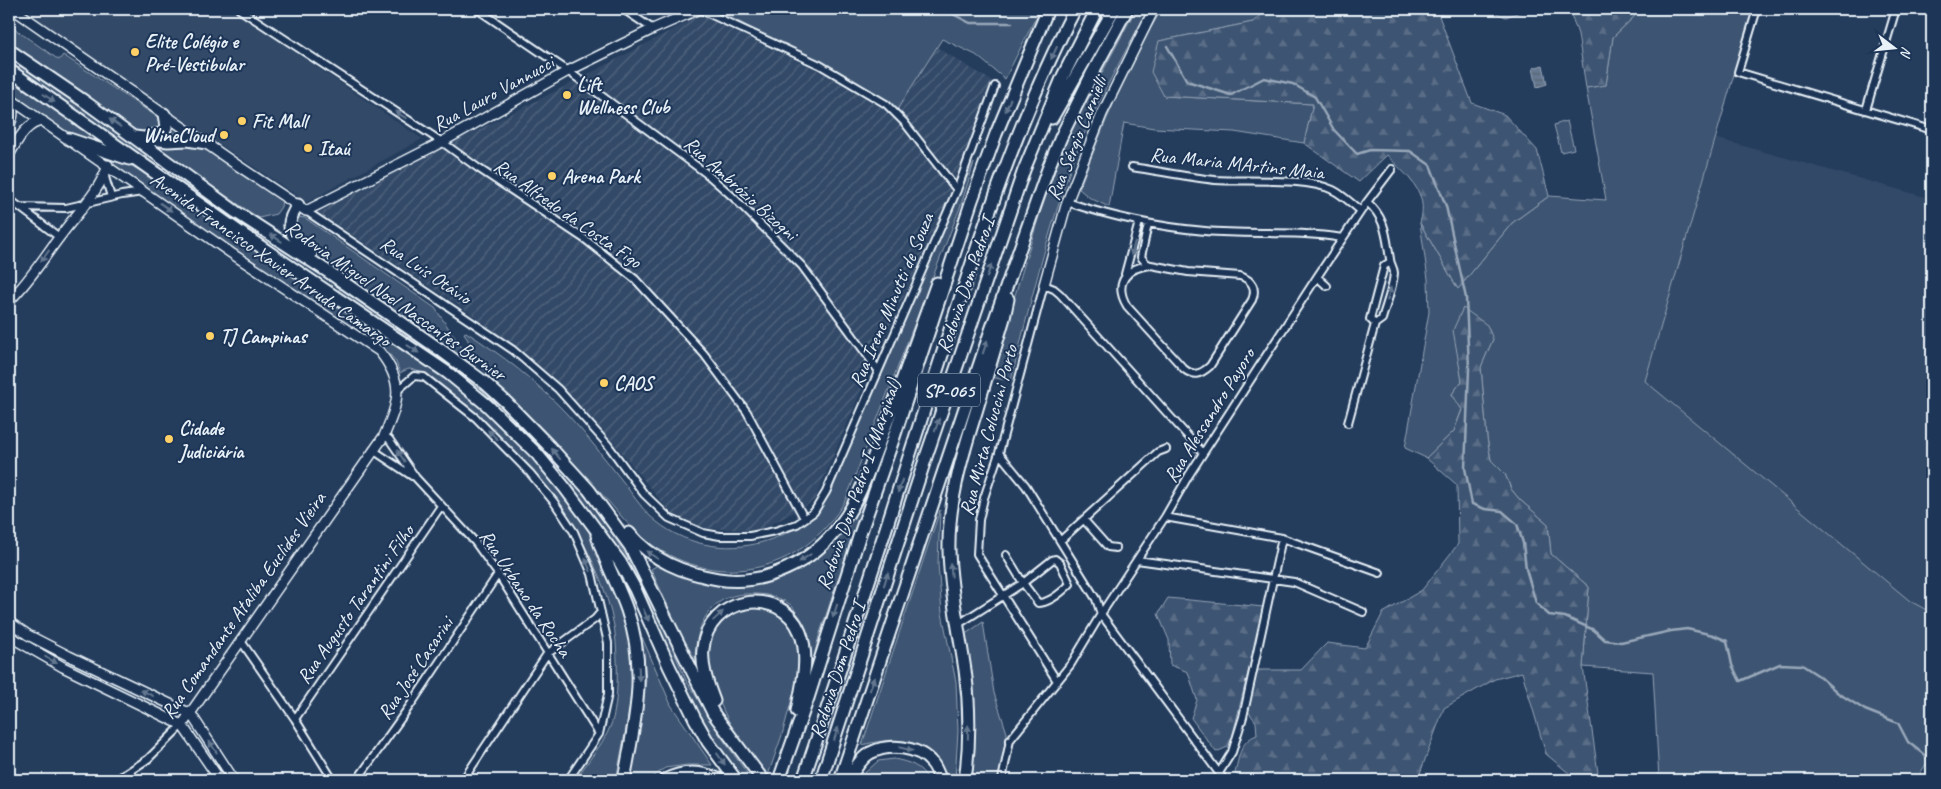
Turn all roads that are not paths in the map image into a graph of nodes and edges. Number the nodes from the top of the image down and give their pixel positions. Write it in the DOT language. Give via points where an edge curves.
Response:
graph roads {
  1 [pos="12,9"];
  2 [pos="239,9"];
  3 [pos="477,9"];
  4 [pos="624,9"];
  5 [pos="699,9"];
  6 [pos="1076,9"];
  7 [pos="1097,9"];
  8 [pos="1114,9"];
  9 [pos="1128,9"];
  10 [pos="1154,9"];
  11 [pos="1758,9"];
  12 [pos="1896,9"];
  13 [pos="1047,10"];
  14 [pos="653,29"];
  15 [pos="9,50"];
  16 [pos="9,70"];
  17 [pos="568,72"];
  18 [pos="995,86"];
  19 [pos="9,98"];
  20 [pos="1866,110"];
  21 [pos="164,114"];
  22 [pos="43,121"];
  23 [pos="9,124"];
  24 [pos="1932,130"];
  25 [pos="140,137"];
  26 [pos="16,139"];
  27 [pos="69,139"];
  28 [pos="442,142"];
  29 [pos="207,143"];
  30 [pos="9,155"];
  31 [pos="141,163"];
  32 [pos="108,165"];
  33 [pos="1132,167"];
  34 [pos="1392,168"];
  35 [pos="1024,170"];
  36 [pos="104,176"];
  37 [pos="957,190"];
  38 [pos="143,192"];
  39 [pos="111,197"];
  40 [pos="9,199"];
  41 [pos="972,200"];
  42 [pos="1067,202"];
  43 [pos="1367,202"];
  44 [pos="85,203"];
  45 [pos="20,207"];
  46 [pos="302,208"];
  47 [pos="1361,211"];
  48 [pos="1139,222"];
  49 [pos="1148,224"];
  50 [pos="59,237"];
  51 [pos="1342,238"];
  52 [pos="1016,259"];
  53 [pos="1390,262"];
  54 [pos="1151,265"];
  55 [pos="330,273"];
  56 [pos="1125,276"];
  57 [pos="1317,277"];
  58 [pos="1044,286"];
  59 [pos="1327,286"];
  60 [pos="9,301"];
  61 [pos="1375,324"];
  62 [pos="878,370"];
  63 [pos="398,390"];
  64 [pos="1348,423"];
  65 [pos="384,436"];
  66 [pos="1166,449"];
  67 [pos="373,450"];
  68 [pos="999,453"];
  69 [pos="1203,453"];
  70 [pos="416,478"];
  71 [pos="589,490"];
  72 [pos="441,506"];
  73 [pos="1165,517"];
  74 [pos="804,518"];
  75 [pos="1084,520"];
  76 [pos="595,528"];
  77 [pos="1282,538"];
  78 [pos="1060,541"];
  79 [pos="1116,548"];
  80 [pos="1006,555"];
  81 [pos="1137,560"];
  82 [pos="1380,573"];
  83 [pos="498,574"];
  84 [pos="1273,579"];
  85 [pos="1023,583"];
  86 [pos="1003,594"];
  87 [pos="601,612"];
  88 [pos="1363,612"];
  89 [pos="1101,614"];
  90 [pos="9,622"];
  91 [pos="957,625"];
  92 [pos="9,636"];
  93 [pos="241,641"];
  94 [pos="548,654"];
  95 [pos="1057,681"];
  96 [pos="190,714"];
  97 [pos="295,720"];
  98 [pos="182,725"];
  99 [pos="797,730"];
  100 [pos="599,734"];
  101 [pos="748,762"];
  102 [pos="1219,773"];
  103 [pos="762,779"];
  104 [pos="116,780"];
  105 [pos="220,780"];
  106 [pos="234,780"];
  107 [pos="333,780"];
  108 [pos="357,780"];
  109 [pos="463,780"];
  110 [pos="568,780"];
  111 [pos="624,780"];
  112 [pos="666,780"];
  113 [pos="720,780"];
  114 [pos="736,780"];
  115 [pos="779,780"];
  116 [pos="803,780"];
  117 [pos="821,780"];
  118 [pos="840,780"];
  119 [pos="849,780"];
  120 [pos="940,780"];
  121 [pos="965,780"];
  122 [pos="1002,780"];
  123 [pos="1224,780"];
  1 -- 21 [label="street, Rua Luis Otávio"];
  28 -- 2 [label="street, Rua Alfredo da Costa Figo, one-way"];
  3 -- 17 [label="street, Rua Ambrózio Bizogni"];
  4 -- 14 [label="street"];
  5 -- 14 [label="street, Rua Lauro Vannucci"];
  5 -- 37 [label="street" via="820,65 886,104"];
  6 -- 116 [label="highway, Rodovia Dom Pedro I / SP-065, one-way" via="1026,117 963,291"];
  7 -- 35 [label="highway, Rodovia Dom Pedro I / SP-065" via="1063,76"];
  8 -- 35 [label="highway"];
  9 -- 52 [label="highway, SP-065" via="1061,137"];
  10 -- 42 [label="street, Rua Sérgio Carnielli" via="1102,114"];
  11 -- 20 [label="street" via="1738,72"];
  12 -- 20 [label="street"];
  13 -- 41 [label="highway, one-way"];
  14 -- 17 [label="street, Rua Lauro Vannucci"];
  25 -- 15 [label="highway, Rodovia Miguel Noel Nascentes Burnier, one-way"];
  16 -- 31 [label="highway, Rodovia Miguel Noel Nascentes Burnier, one-way"];
  17 -- 28 [label="street, Rua Lauro Vannucci"];
  17 -- 62 [label="street, Rua Ambrózio Bizogni" via="707,174 757,220 802,266"];
  18 -- 37 [label="street, Rua Irene Minutti de Souza"];
  19 -- 22 [label="street, Avenida Francisco Xavier Arruda Camargo"];
  19 -- 23 [label="street" via="13,111"];
  20 -- 24 [label="street"];
  21 -- 25 [label="highway" via="166,127 162,133"];
  21 -- 29 [label="street, Rua Luis Otávio"];
  22 -- 26 [label="street" via="35,122"];
  22 -- 27 [label="street, Avenida Francisco Xavier Arruda Camargo"];
  23 -- 26 [label="street" via="19,129"];
  25 -- 29 [label="highway"];
  55 -- 25 [label="highway, Rodovia Miguel Noel Nascentes Burnier, one-way" via="236,212"];
  26 -- 30 [label="street"];
  27 -- 31 [label="highway"];
  27 -- 32 [label="street, Avenida Francisco Xavier Arruda Camargo"];
  28 -- 46 [label="street, Rua Lauro Vannucci"];
  28 -- 74 [label="street, Rua Alfredo da Costa Figo" via="586,240 635,279 661,306 704,354 747,412"];
  29 -- 46 [label="street, Rua Luis Otávio"];
  31 -- 76 [label="highway, Rodovia Miguel Noel Nascentes Burnier, one-way" via="455,378 537,454"];
  32 -- 36 [label="street"];
  32 -- 38 [label="street, Avenida Francisco Xavier Arruda Camargo"];
  33 -- 47 [label="street, Rua Maria MArtins Maia" via="1208,179 1316,185 1334,191"];
  34 -- 43 [label="street, Rua Alessandro Payoro"];
  117 -- 35 [label="highway, Rodovia Dom Pedro I / SP-065, one-way"];
  36 -- 39 [label="street"];
  36 -- 44 [label="street"];
  37 -- 62 [label="street, Rua Irene Minutti de Souza"];
  38 -- 39 [label="street"];
  38 -- 63 [label="street, Avenida Francisco Xavier Arruda Camargo, one-way" via="379,351 389,363"];
  39 -- 44 [label="street"];
  40 -- 45 [label="street"];
  41 -- 71 [label="highway, one-way" via="942,270 865,480 841,525 810,555 775,574 753,579 728,581 687,572 645,550"];
  41 -- 99 [label="highway, Rodovia Dom Pedro I (Marginal) / SP-065, one-way"];
  42 -- 48 [label="street"];
  42 -- 58 [label="street, Rua Sérgio Carnielli"];
  43 -- 47 [label="street, Rua Alessandro Payoro"];
  43 -- 53 [label="street" via="1381,218"];
  44 -- 45 [label="street" via="66,208"];
  44 -- 50 [label="street"];
  45 -- 50 [label="street"];
  46 -- 55 [label="highway" via="290,219 289,228 294,238"];
  46 -- 74 [label="street, Rua Luis Otávio" via="520,356 558,389 608,445 644,494 668,518 703,533 750,536 775,532"];
  47 -- 51 [label="street, Rua Alessandro Payoro"];
  48 -- 49 [label="street"];
  48 -- 56 [label="street, one-way"];
  49 -- 51 [label="street" via="1205,231 1303,232"];
  49 -- 54 [label="street" via="1141,257"];
  50 -- 60 [label="street, one-way"];
  51 -- 57 [label="street, Rua Alessandro Payoro"];
  91 -- 52 [label="highway, one-way" via="949,549 953,500 962,458 1004,318"];
  118 -- 52 [label="highway, SP-065, one-way"];
  61 -- 53 [label="street, one-way" via="1382,319 1394,272"];
  53 -- 61 [label="street" via="1384,266 1370,319"];
  54 -- 56 [label="street" via="1134,268"];
  54 -- 56 [label="street" via="1240,276 1253,285 1252,300 1210,366 1201,373 1196,375 1184,370 1127,306 1121,290"];
  71 -- 55 [label="highway, Rodovia Miguel Noel Nascentes Burnier, one-way" via="486,383"];
  57 -- 59 [label="street"];
  57 -- 69 [label="street, Rua Alessandro Payoro"];
  58 -- 68 [label="street, Rua Mirta Coluccini Porto"];
  58 -- 69 [label="street" via="1060,294"];
  61 -- 64 [label="street"];
  62 -- 74 [label="street, Rua Irene Minutti de Souza" via="826,492 814,512"];
  63 -- 65 [label="street, Rua Comandante Ataliba Euclides Vieira"];
  87 -- 63 [label="street, one-way" via="592,574 574,532 530,473 476,418 424,377 414,376"];
  65 -- 67 [label="street, Rua Comandante Ataliba Euclides Vieira"];
  70 -- 65 [label="street, Rua Urbano da Rocha, one-way" via="390,439"];
  66 -- 75 [label="street" via="1158,452"];
  67 -- 70 [label="street, Rua Urbano da Rocha"];
  67 -- 93 [label="street, Rua Comandante Ataliba Euclides Vieira"];
  68 -- 78 [label="street" via="1026,486"];
  68 -- 86 [label="street, Rua Mirta Coluccini Porto" via="979,520 977,554"];
  69 -- 73 [label="street, Rua Alessandro Payoro"];
  70 -- 72 [label="street, Rua Urbano da Rocha"];
  71 -- 101 [label="highway, Rodovia Miguel Noel Nascentes Burnier" via="630,546 713,713"];
  72 -- 83 [label="street, Rua Urbano da Rocha" via="475,542"];
  72 -- 97 [label="street, Rua Augusto Tarantini Filho"];
  73 -- 77 [label="street"];
  73 -- 81 [label="street, Rua Alessandro Payoro"];
  75 -- 78 [label="street"];
  75 -- 79 [label="street" via="1108,547"];
  76 -- 111 [label="highway, one-way" via="601,550 627,609 638,654 639,692"];
  76 -- 114 [label="highway, Rodovia Miguel Noel Nascentes Burnier, one-way" via="635,589 695,719"];
  77 -- 82 [label="street"];
  77 -- 84 [label="street"];
  78 -- 89 [label="street" via="1096,599"];
  80 -- 85 [label="street"];
  81 -- 84 [label="street"];
  81 -- 89 [label="street, Rua Alessandro Payoro"];
  83 -- 94 [label="street, Rua Urbano da Rocha"];
  83 -- 108 [label="street, Rua José Casarini"];
  84 -- 88 [label="street" via="1294,582"];
  84 -- 102 [label="street" via="1243,717 1232,752"];
  85 -- 85 [label="street" via="1038,603 1070,584 1055,559"];
  85 -- 86 [label="street"];
  86 -- 91 [label="street"];
  86 -- 95 [label="street, Rua Mirta Coluccini Porto"];
  87 -- 94 [label="street"];
  87 -- 100 [label="street" via="608,643 608,694"];
  89 -- 95 [label="street, Rua Alessandro Payoro"];
  89 -- 102 [label="street"];
  96 -- 90 [label="street, one-way" via="69,656"];
  121 -- 91 [label="highway, one-way" via="969,708"];
  92 -- 98 [label="street, one-way" via="63,667"];
  93 -- 96 [label="street, Rua Comandante Ataliba Euclides Vieira"];
  93 -- 97 [label="street"];
  94 -- 100 [label="street, Rua Urbano da Rocha"];
  94 -- 109 [label="street"];
  95 -- 122 [label="street, Rua Alessandro Payoro" via="1010,740"];
  96 -- 98 [label="street, Rua Comandante Ataliba Euclides Vieira"];
  106 -- 96 [label="street, one-way"];
  97 -- 107 [label="street"];
  98 -- 104 [label="street, Rua Comandante Ataliba Euclides Vieira" via="148,759"];
  98 -- 105 [label="street"];
  101 -- 99 [label="highway, one-way" via="717,707 703,660 705,636 710,624 728,608 754,602 768,605 784,612 796,625 804,646 805,663 795,718"];
  99 -- 115 [label="highway, Rodovia Dom Pedro I (Marginal) / SP-065"];
  100 -- 110 [label="street"];
  101 -- 103 [label="highway, Rodovia Miguel Noel Nascentes Burnier"];
  102 -- 123 [label="street"];
  112 -- 113 [label="highway" via="686,772 710,775"];
  119 -- 120 [label="highway, one-way" via="859,762 870,753 895,747 922,755 932,763"];
}
